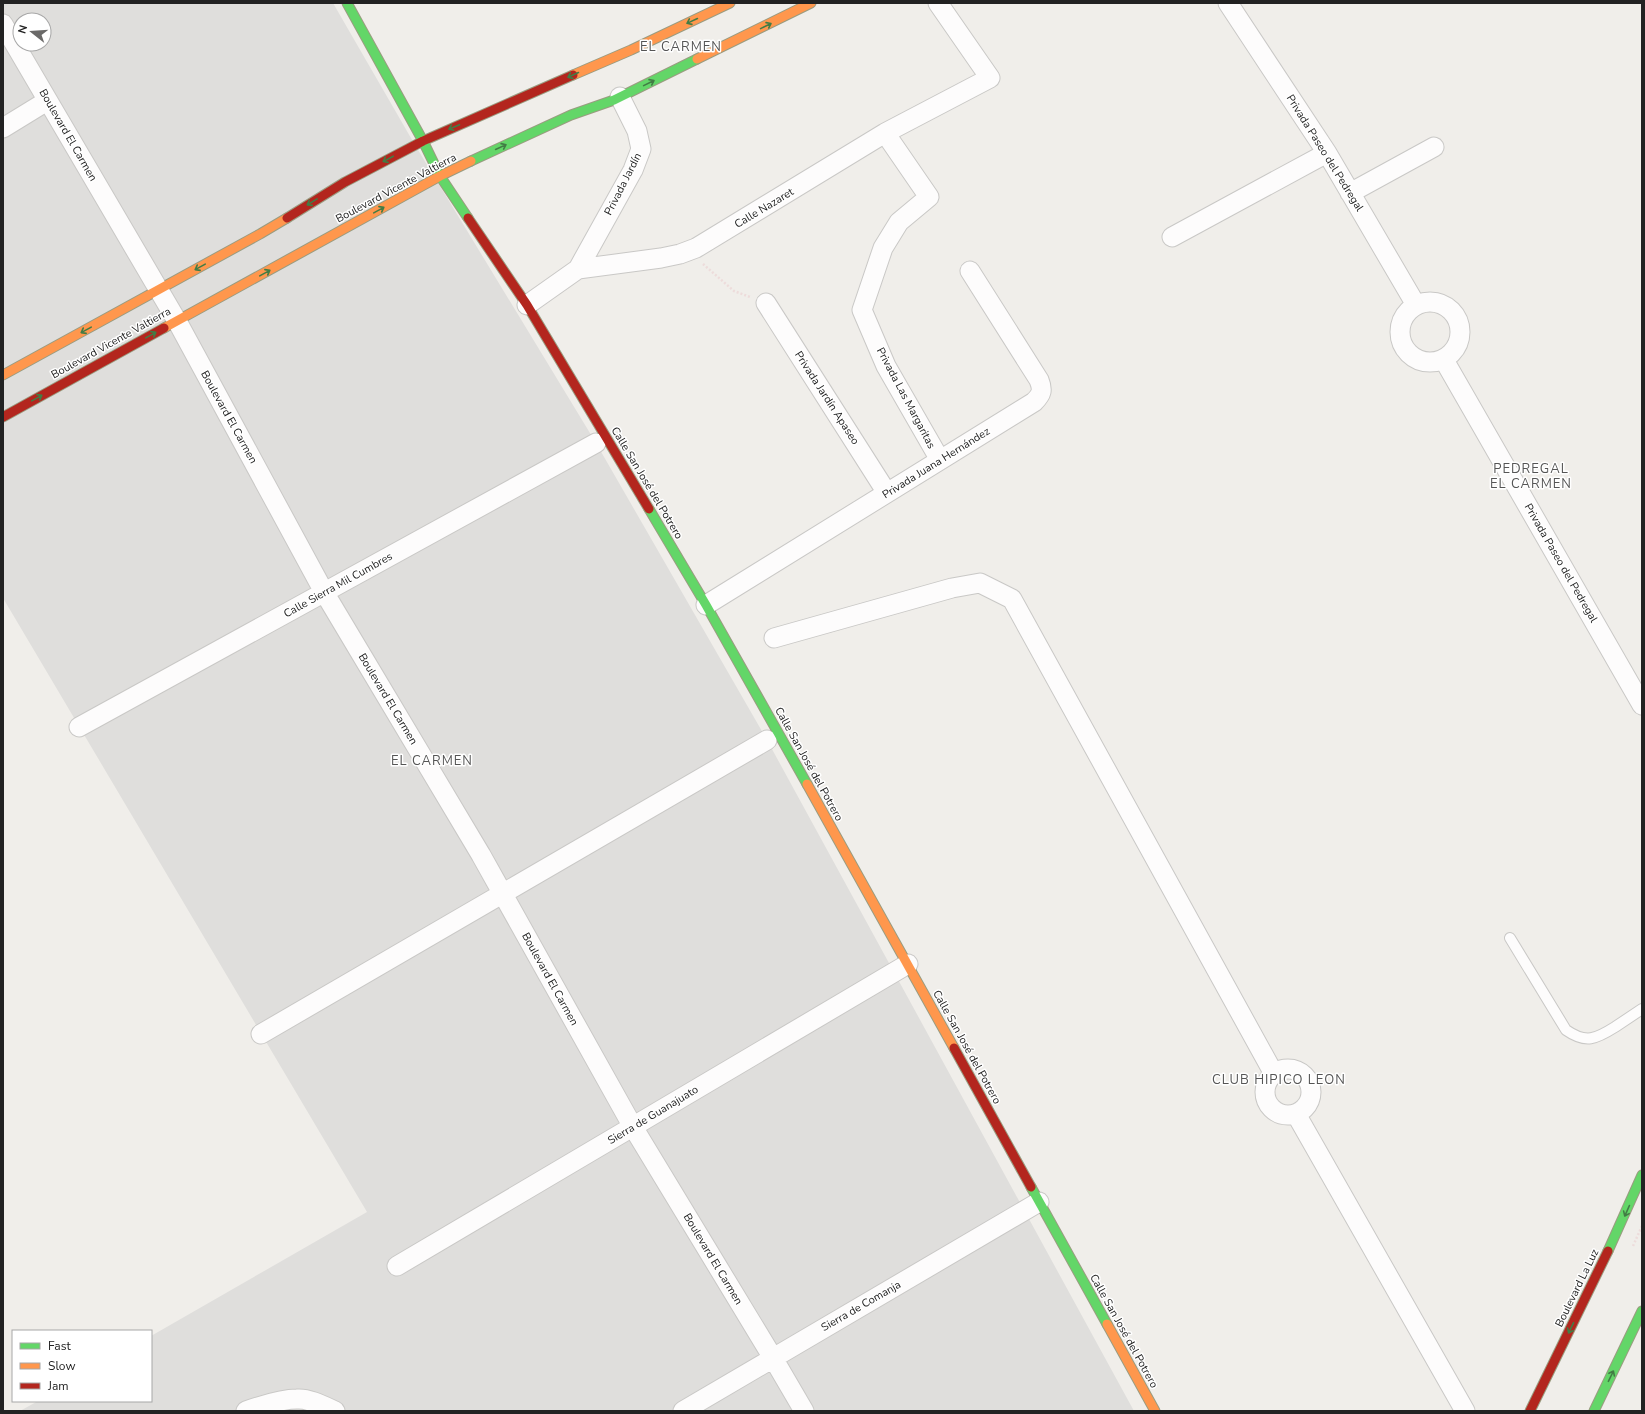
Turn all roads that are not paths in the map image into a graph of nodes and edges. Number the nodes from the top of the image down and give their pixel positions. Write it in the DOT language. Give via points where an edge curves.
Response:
graph roads {
  1 [pos="347,3"];
  2 [pos="730,3"];
  3 [pos="811,3"];
  4 [pos="938,3"];
  5 [pos="1228,3"];
  6 [pos="3,24"];
  7 [pos="620,97"];
  8 [pos="47,101"];
  9 [pos="3,128"];
  10 [pos="885,134"];
  11 [pos="423,141"];
  12 [pos="1434,147"];
  13 [pos="1327,153"];
  14 [pos="440,176"];
  15 [pos="1350,193"];
  16 [pos="1172,238"];
  17 [pos="578,269"];
  18 [pos="970,271"];
  19 [pos="158,290"];
  20 [pos="766,303"];
  21 [pos="527,305"];
  22 [pos="1416,305"];
  23 [pos="176,321"];
  24 [pos="1444,360"];
  25 [pos="3,375"];
  26 [pos="3,417"];
  27 [pos="596,443"];
  28 [pos="940,460"];
  29 [pos="887,493"];
  30 [pos="324,592"];
  31 [pos="706,605"];
  32 [pos="774,638"];
  33 [pos="1642,705"];
  34 [pos="79,727"];
  35 [pos="767,740"];
  36 [pos="503,894"];
  37 [pos="1510,938"];
  38 [pos="908,964"];
  39 [pos="1642,1009"];
  40 [pos="261,1034"];
  41 [pos="1274,1074"];
  42 [pos="1296,1114"];
  43 [pos="633,1127"];
  44 [pos="1642,1175"];
  45 [pos="1039,1202"];
  46 [pos="397,1266"];
  47 [pos="1642,1311"];
  48 [pos="773,1358"];
  49 [pos="246,1411"];
  50 [pos="335,1411"];
  51 [pos="683,1411"];
  52 [pos="804,1411"];
  53 [pos="1155,1411"];
  54 [pos="1465,1411"];
  55 [pos="1530,1411"];
  56 [pos="1594,1411"];
  1 -- 11 [label="main road, Calle San José del Potrero"];
  2 -- 11 [label="main road, one-way" via="618,56"];
  7 -- 3 [label="main road, Boulevard Vicente Valtierra, one-way"];
  4 -- 10 [label="street, Calle Nazaret" via="990,78"];
  5 -- 13 [label="street, Privada Paseo del Pedregal"];
  6 -- 8 [label="street, Boulevard El Carmen"];
  14 -- 7 [label="main road, Boulevard Vicente Valtierra, one-way" via="571,115"];
  7 -- 17 [label="street, Privada Jardín" via="637,131 641,149 633,170"];
  8 -- 9 [label="street"];
  8 -- 19 [label="street, Boulevard El Carmen"];
  10 -- 17 [label="street, Calle Nazaret" via="696,248 661,258"];
  10 -- 28 [label="street, Privada Las Margaritas" via="929,197 899,222 883,248 862,310 886,366"];
  11 -- 14 [label="main road, Calle San José del Potrero"];
  11 -- 19 [label="main road, one-way" via="345,182 260,234"];
  12 -- 15 [label="street"];
  13 -- 15 [label="street, Privada Paseo del Pedregal"];
  13 -- 16 [label="street"];
  14 -- 21 [label="main road, Calle San José del Potrero"];
  23 -- 14 [label="main road, Boulevard Vicente Valtierra, one-way"];
  15 -- 22 [label="street, Privada Paseo del Pedregal"];
  17 -- 21 [label="street, Calle Nazaret"];
  18 -- 28 [label="street, Privada Juana Hernández" via="1039,380 1042,390 1034,402"];
  19 -- 23 [label="street, Boulevard El Carmen"];
  19 -- 25 [label="main road, one-way"];
  20 -- 29 [label="street, Privada Jardín Apaseo"];
  21 -- 31 [label="main road, Calle San José del Potrero"];
  22 -- 24 [label="street" via="1429,302 1443,305 1453,313 1460,325 1460,339 1454,351"];
  22 -- 24 [label="street" via="1406,314 1400,326 1400,340 1406,352 1417,360 1430,363"];
  26 -- 23 [label="main road, Boulevard Vicente Valtierra, one-way"];
  23 -- 30 [label="street, Boulevard El Carmen"];
  24 -- 33 [label="street, Privada Paseo del Pedregal"];
  27 -- 30 [label="street, Calle Sierra Mil Cumbres"];
  28 -- 29 [label="street, Privada Juana Hernández"];
  29 -- 31 [label="street, Privada Juana Hernández"];
  30 -- 34 [label="street, Calle Sierra Mil Cumbres"];
  30 -- 36 [label="street, Boulevard El Carmen"];
  31 -- 38 [label="main road, Calle San José del Potrero"];
  32 -- 41 [label="street" via="952,588 980,583 1012,599"];
  35 -- 36 [label="street"];
  36 -- 40 [label="street"];
  36 -- 43 [label="street, Boulevard El Carmen"];
  37 -- 39 [label="lane" via="1566,1030 1575,1036 1587,1039 1599,1037"];
  38 -- 43 [label="street, Sierra de Guanajuato"];
  38 -- 45 [label="main road, Calle San José del Potrero"];
  41 -- 42 [label="street" via="1266,1084 1265,1097 1272,1109 1283,1115"];
  41 -- 42 [label="street" via="1284,1069 1296,1070 1305,1076 1311,1086 1311,1098 1305,1108"];
  42 -- 54 [label="street"];
  43 -- 46 [label="street, Sierra de Guanajuato"];
  43 -- 48 [label="street, Boulevard El Carmen"];
  44 -- 55 [label="main road, Boulevard La Luz, one-way" via="1605,1258"];
  45 -- 48 [label="street, Sierra de Comanja"];
  45 -- 53 [label="main road, Calle San José del Potrero"];
  56 -- 47 [label="main road, one-way"];
  48 -- 51 [label="street, Sierra de Comanja"];
  48 -- 52 [label="street, Boulevard El Carmen"];
  49 -- 50 [label="street" via="298,1399"];
}
